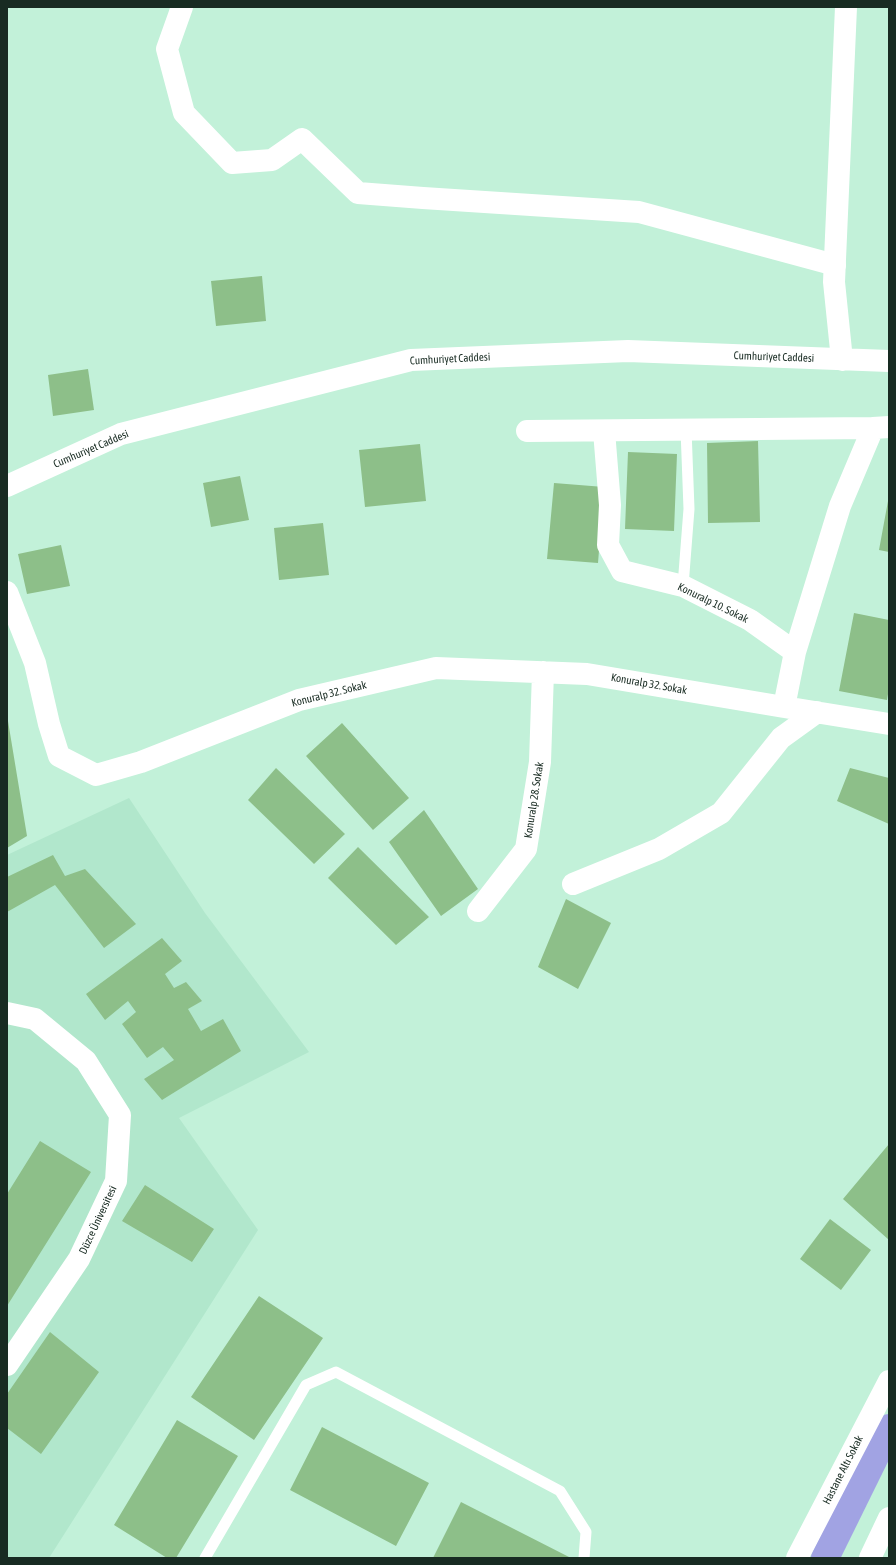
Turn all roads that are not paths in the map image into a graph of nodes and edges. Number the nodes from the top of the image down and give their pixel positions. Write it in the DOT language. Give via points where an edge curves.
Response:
graph roads {
  1 [pos="182,7"];
  2 [pos="846,7"];
  3 [pos="835,265"];
  4 [pos="842,360"];
  5 [pos="889,361"];
  6 [pos="881,427"];
  7 [pos="686,429"];
  8 [pos="527,431"];
  9 [pos="604,431"];
  10 [pos="7,486"];
  11 [pos="683,586"];
  12 [pos="7,592"];
  13 [pos="794,652"];
  14 [pos="543,672"];
  15 [pos="784,707"];
  16 [pos="817,712"];
  17 [pos="889,724"];
  18 [pos="573,884"];
  19 [pos="478,911"];
  20 [pos="7,1013"];
  21 [pos="7,1365"];
  22 [pos="889,1381"];
  23 [pos="889,1518"];
  24 [pos="205,1558"];
  25 [pos="584,1558"];
  26 [pos="797,1558"];
  27 [pos="870,1558"];
  1 -- 3 [label="street" via="167,49 184,113 232,163 272,160 302,139 358,192 639,212"];
  2 -- 3 [label="street"];
  3 -- 4 [label="street" via="834,282"];
  4 -- 5 [label="street, Cumhuriyet Caddesi"];
  4 -- 10 [label="street, Cumhuriyet Caddesi" via="628,351 411,360 121,434"];
  6 -- 7 [label="street"];
  6 -- 13 [label="street" via="840,506"];
  7 -- 9 [label="street"];
  7 -- 11 [label="lane" via="689,510"];
  8 -- 9 [label="street"];
  9 -- 11 [label="street, Konuralp 10. Sokak" via="610,505 608,545 622,571"];
  11 -- 13 [label="street, Konuralp 10. Sokak" via="750,620"];
  12 -- 14 [label="street, Konuralp 32. Sokak" via="35,664 59,756 96,775 141,762 299,700 436,668"];
  13 -- 15 [label="street"];
  14 -- 15 [label="street, Konuralp 32. Sokak" via="587,674"];
  14 -- 19 [label="street, Konuralp 28. Sokak" via="540,762 526,848"];
  15 -- 16 [label="street, Konuralp 32. Sokak"];
  16 -- 17 [label="street, Konuralp 32. Sokak"];
  16 -- 18 [label="street" via="781,738 721,813 659,849"];
  20 -- 21 [label="street, Düzce Üniversitesi" via="35,1019 86,1061 120,1114 116,1181 80,1259"];
  22 -- 26 [label="street, Hastane Altı Sokak"];
  23 -- 27 [label="street"];
  24 -- 25 [label="lane" via="306,1385 336,1372 560,1491 586,1532"];
}
